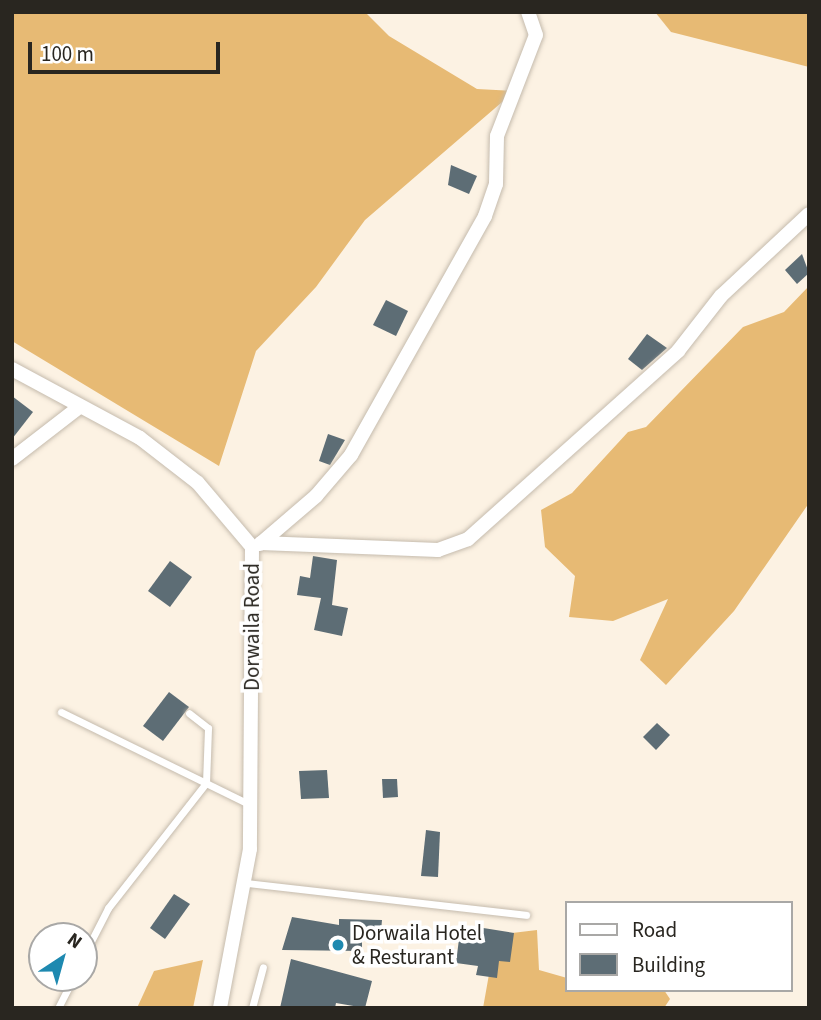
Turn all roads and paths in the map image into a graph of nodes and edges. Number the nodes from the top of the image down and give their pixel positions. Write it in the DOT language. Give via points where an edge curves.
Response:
graph roads {
  1 [pos="528,12"];
  2 [pos="809,214"];
  3 [pos="12,369"];
  4 [pos="78,408"];
  5 [pos="12,458"];
  6 [pos="257,545"];
  7 [pos="61,712"];
  8 [pos="189,713"];
  9 [pos="206,783"];
  10 [pos="251,805"];
  11 [pos="247,883"];
  12 [pos="526,915"];
  13 [pos="98,928"];
  14 [pos="263,967"];
  15 [pos="66,992"];
  16 [pos="58,1008"];
  17 [pos="220,1008"];
  18 [pos="252,1008"];
  1 -- 6 [label="street" via="536,35 497,136 496,184 485,216 351,454"];
  2 -- 6 [label="street" via="721,296 678,351 468,539 438,550"];
  3 -- 4 [label="street, Dorwaila Road"];
  4 -- 5 [label="street"];
  4 -- 6 [label="street, Dorwaila Road" via="140,438 198,483"];
  6 -- 10 [label="street, Dorwaila Road"];
  7 -- 9 [label="lane"];
  8 -- 9 [label="lane" via="208,728"];
  9 -- 10 [label="lane"];
  9 -- 13 [label="lane" via="108,908"];
  10 -- 11 [label="street, Dorwaila Road"];
  11 -- 12 [label="lane"];
  11 -- 17 [label="street, Dorwaila Road"];
  14 -- 18 [label="lane"];
  15 -- 16 [label="lane"];
}
